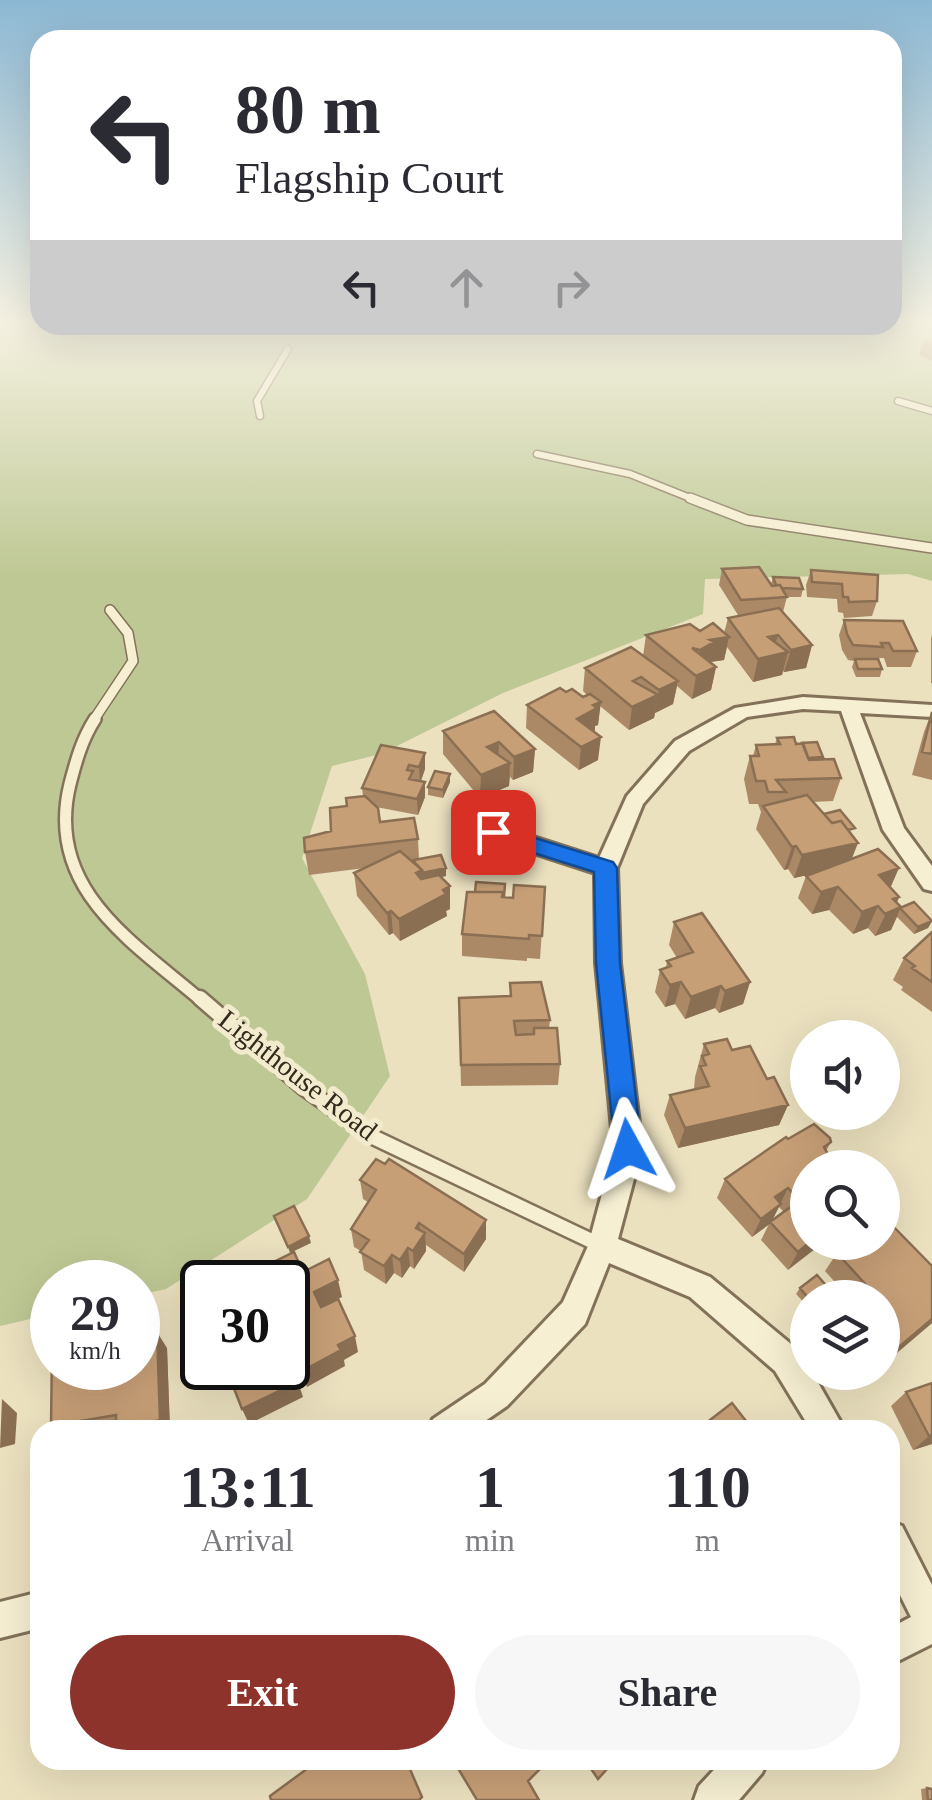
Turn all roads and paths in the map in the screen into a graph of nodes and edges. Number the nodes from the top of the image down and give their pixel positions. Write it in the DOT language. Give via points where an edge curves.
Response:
graph roads {
  1 [pos="258,408"];
  2 [pos="260,416"];
  3 [pos="537,454"];
  4 [pos="932,548"];
  5 [pos="110,610"];
  6 [pos="847,703"];
  7 [pos="932,711"];
  8 [pos="493,832"];
  9 [pos="606,868"];
  10 [pos="932,883"];
  11 [pos="602,1246"];
  12 [pos="459,1420"];
  13 [pos="824,1420"];
  14 [pos="900,1558"];
  15 [pos="30,1612"];
  16 [pos="0,1620"];
  17 [pos="932,1623"];
  18 [pos="900,1641"];
  19 [pos="740,1770"];
  20 [pos="713,1800"];
  1 -- 2 [label="lane"];
  3 -- 4 [label="lane" via="657,483 747,520"];
  5 -- 11 [label="lane, Lighthouse Road" via="128,633 133,662 90,726 66,801 67,855 101,914 304,1088 373,1137"];
  6 -- 7 [label="street"];
  6 -- 9 [label="street" via="742,712 682,746 634,801"];
  6 -- 10 [label="street" via="894,830"];
  8 -- 9 [label="street"];
  9 -- 11 [label="street" via="608,963 628,1149"];
  11 -- 12 [label="street" via="574,1314 496,1395"];
  11 -- 13 [label="street, Lighthouse Road" via="700,1287 786,1360"];
  14 -- 17 [label="street"];
  15 -- 16 [label="street"];
  17 -- 18 [label="street"];
  19 -- 20 [label="street"];
}
